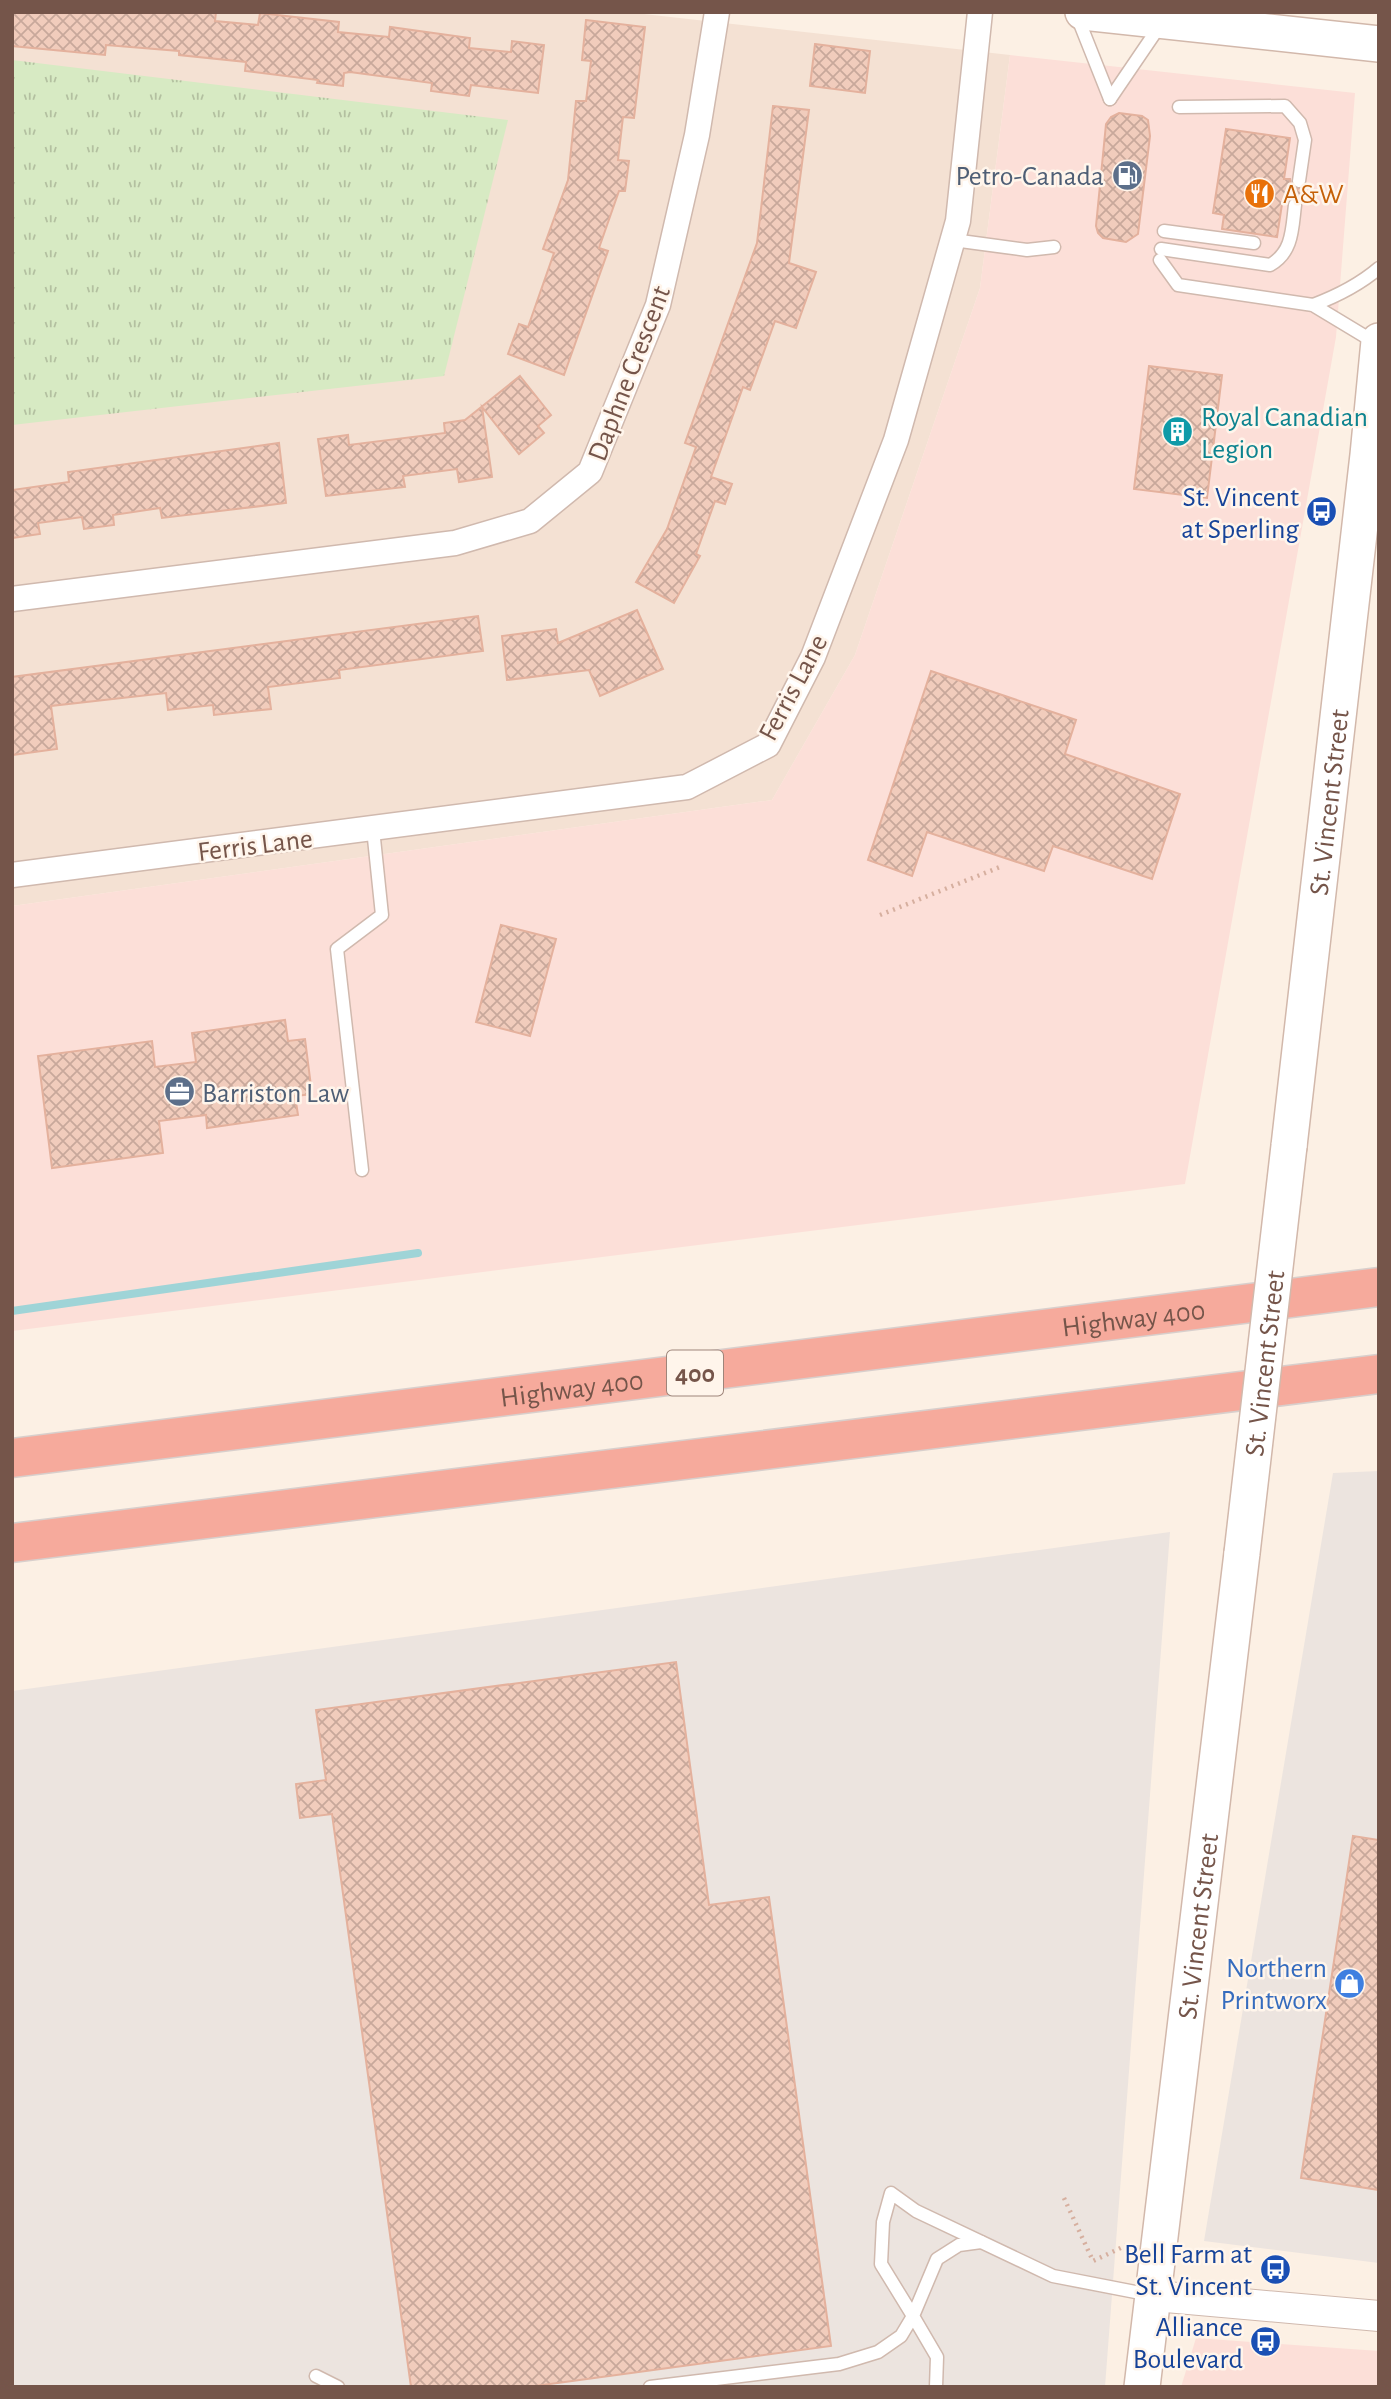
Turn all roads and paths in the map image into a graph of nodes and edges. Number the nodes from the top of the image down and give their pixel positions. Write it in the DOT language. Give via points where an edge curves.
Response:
graph roads {
  1 [pos="717,12"];
  2 [pos="979,12"];
  3 [pos="1076,12"];
  4 [pos="1083,12"];
  5 [pos="1163,21"];
  6 [pos="1379,44"];
  7 [pos="1179,107"];
  8 [pos="1299,181"];
  9 [pos="1295,205"];
  10 [pos="1164,231"];
  11 [pos="953,240"];
  12 [pos="1254,243"];
  13 [pos="1054,247"];
  14 [pos="1379,268"];
  15 [pos="1312,305"];
  16 [pos="1379,343"];
  17 [pos="1373,456"];
  18 [pos="12,599"];
  19 [pos="373,829"];
  20 [pos="1000,867"];
  21 [pos="12,875"];
  22 [pos="880,915"];
  23 [pos="362,1170"];
  24 [pos="1379,1287"];
  25 [pos="1379,1374"];
  26 [pos="12,1458"];
  27 [pos="12,1543"];
  28 [pos="1064,2198"];
  29 [pos="981,2242"];
  30 [pos="1127,2245"];
  31 [pos="1155,2296"];
  32 [pos="913,2316"];
  33 [pos="1379,2316"];
  34 [pos="319,2387"];
  35 [pos="338,2387"];
  36 [pos="650,2387"];
  37 [pos="936,2387"];
  38 [pos="1142,2387"];
  1 -- 18 [label="street, Daphne Crescent" via="697,135 658,305 590,472 530,522 455,543"];
  2 -- 11 [label="street, Ferris Lane"];
  3 -- 5 [label="lane" via="1110,99"];
  4 -- 5 [label="main road"];
  5 -- 6 [label="main road"];
  7 -- 8 [label="lane" via="1285,106 1300,122 1305,140"];
  9 -- 15 [label="lane" via="1289,247 1270,265 1161,254 1178,285"];
  10 -- 12 [label="lane"];
  11 -- 13 [label="lane" via="1027,250"];
  11 -- 19 [label="street, Ferris Lane" via="896,439 813,657 768,745 687,788"];
  14 -- 15 [label="lane" via="1339,295"];
  15 -- 16 [label="lane"];
  16 -- 17 [label="main road, St. Vincent Street"];
  17 -- 31 [label="main road, St. Vincent Street, bridge"];
  19 -- 21 [label="street, Ferris Lane"];
  19 -- 23 [label="lane" via="382,915 337,949"];
  20 -- 22 [label="path"];
  24 -- 26 [label="highway, Highway 400 / 400"];
  25 -- 27 [label="highway"];
  28 -- 30 [label="path" via="1093,2261"];
  29 -- 31 [label="lane" via="1053,2276"];
  29 -- 32 [label="lane" via="959,2245 937,2259"];
  29 -- 32 [label="lane" via="916,2211 891,2193 883,2222 881,2264"];
  31 -- 33 [label="street"];
  31 -- 38 [label="main road, St. Vincent Street"];
  32 -- 36 [label="lane" via="890,2344 839,2364"];
  32 -- 37 [label="lane" via="937,2357"];
  34 -- 35 [label="lane" via="316,2376"];
}
